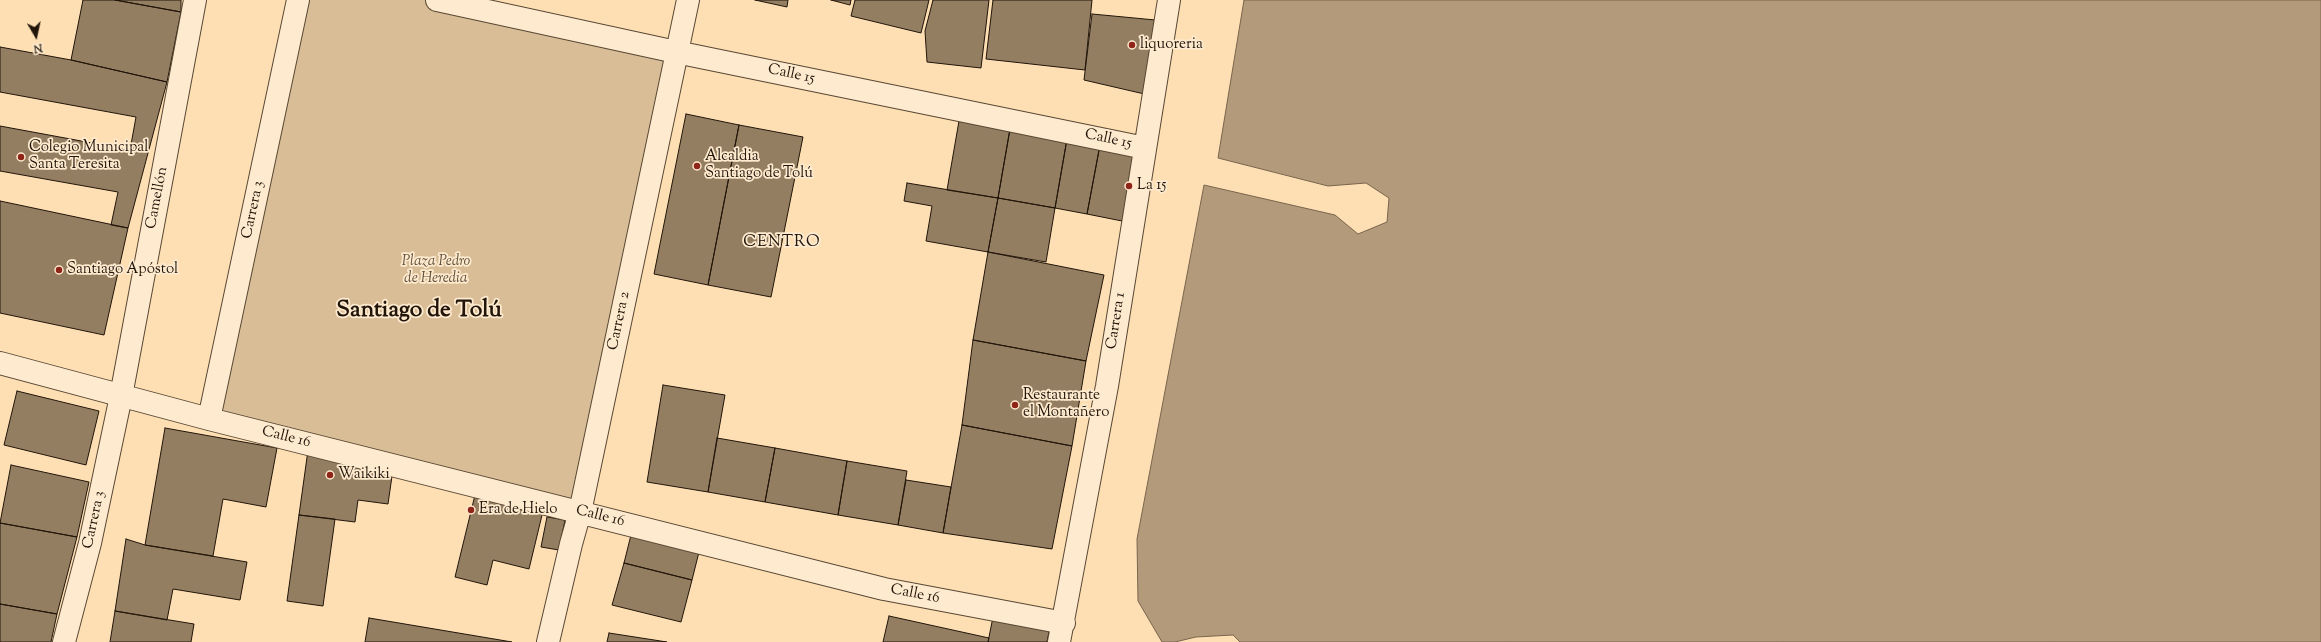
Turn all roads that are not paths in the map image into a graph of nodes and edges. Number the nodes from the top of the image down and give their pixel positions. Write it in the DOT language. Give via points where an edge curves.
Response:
graph roads {
  1 [pos="196,0"];
  2 [pos="298,0"];
  3 [pos="437,0"];
  4 [pos="688,0"];
  5 [pos="1170,0"];
  6 [pos="676,52"];
  7 [pos="1145,148"];
  8 [pos="0,363"];
  9 [pos="121,396"];
  10 [pos="209,419"];
  11 [pos="580,512"];
  12 [pos="1062,632"];
  13 [pos="64,642"];
  14 [pos="548,642"];
  1 -- 9 [label="street, Camellón"];
  2 -- 10 [label="street, Carrera 3"];
  3 -- 6 [label="street, Calle 15"];
  4 -- 6 [label="street, Carrera 2"];
  5 -- 7 [label="street, Carrera 1"];
  6 -- 7 [label="street, Calle 15"];
  6 -- 11 [label="street, Carrera 2"];
  7 -- 12 [label="street, Carrera 1" via="1107,386"];
  8 -- 9 [label="street, Calle 16"];
  9 -- 10 [label="street, Calle 16"];
  9 -- 13 [label="street, Carrera 3" via="90,543"];
  10 -- 11 [label="street, Calle 16"];
  11 -- 12 [label="street, Calle 16"];
  11 -- 14 [label="street, Carrera 2"];
}
